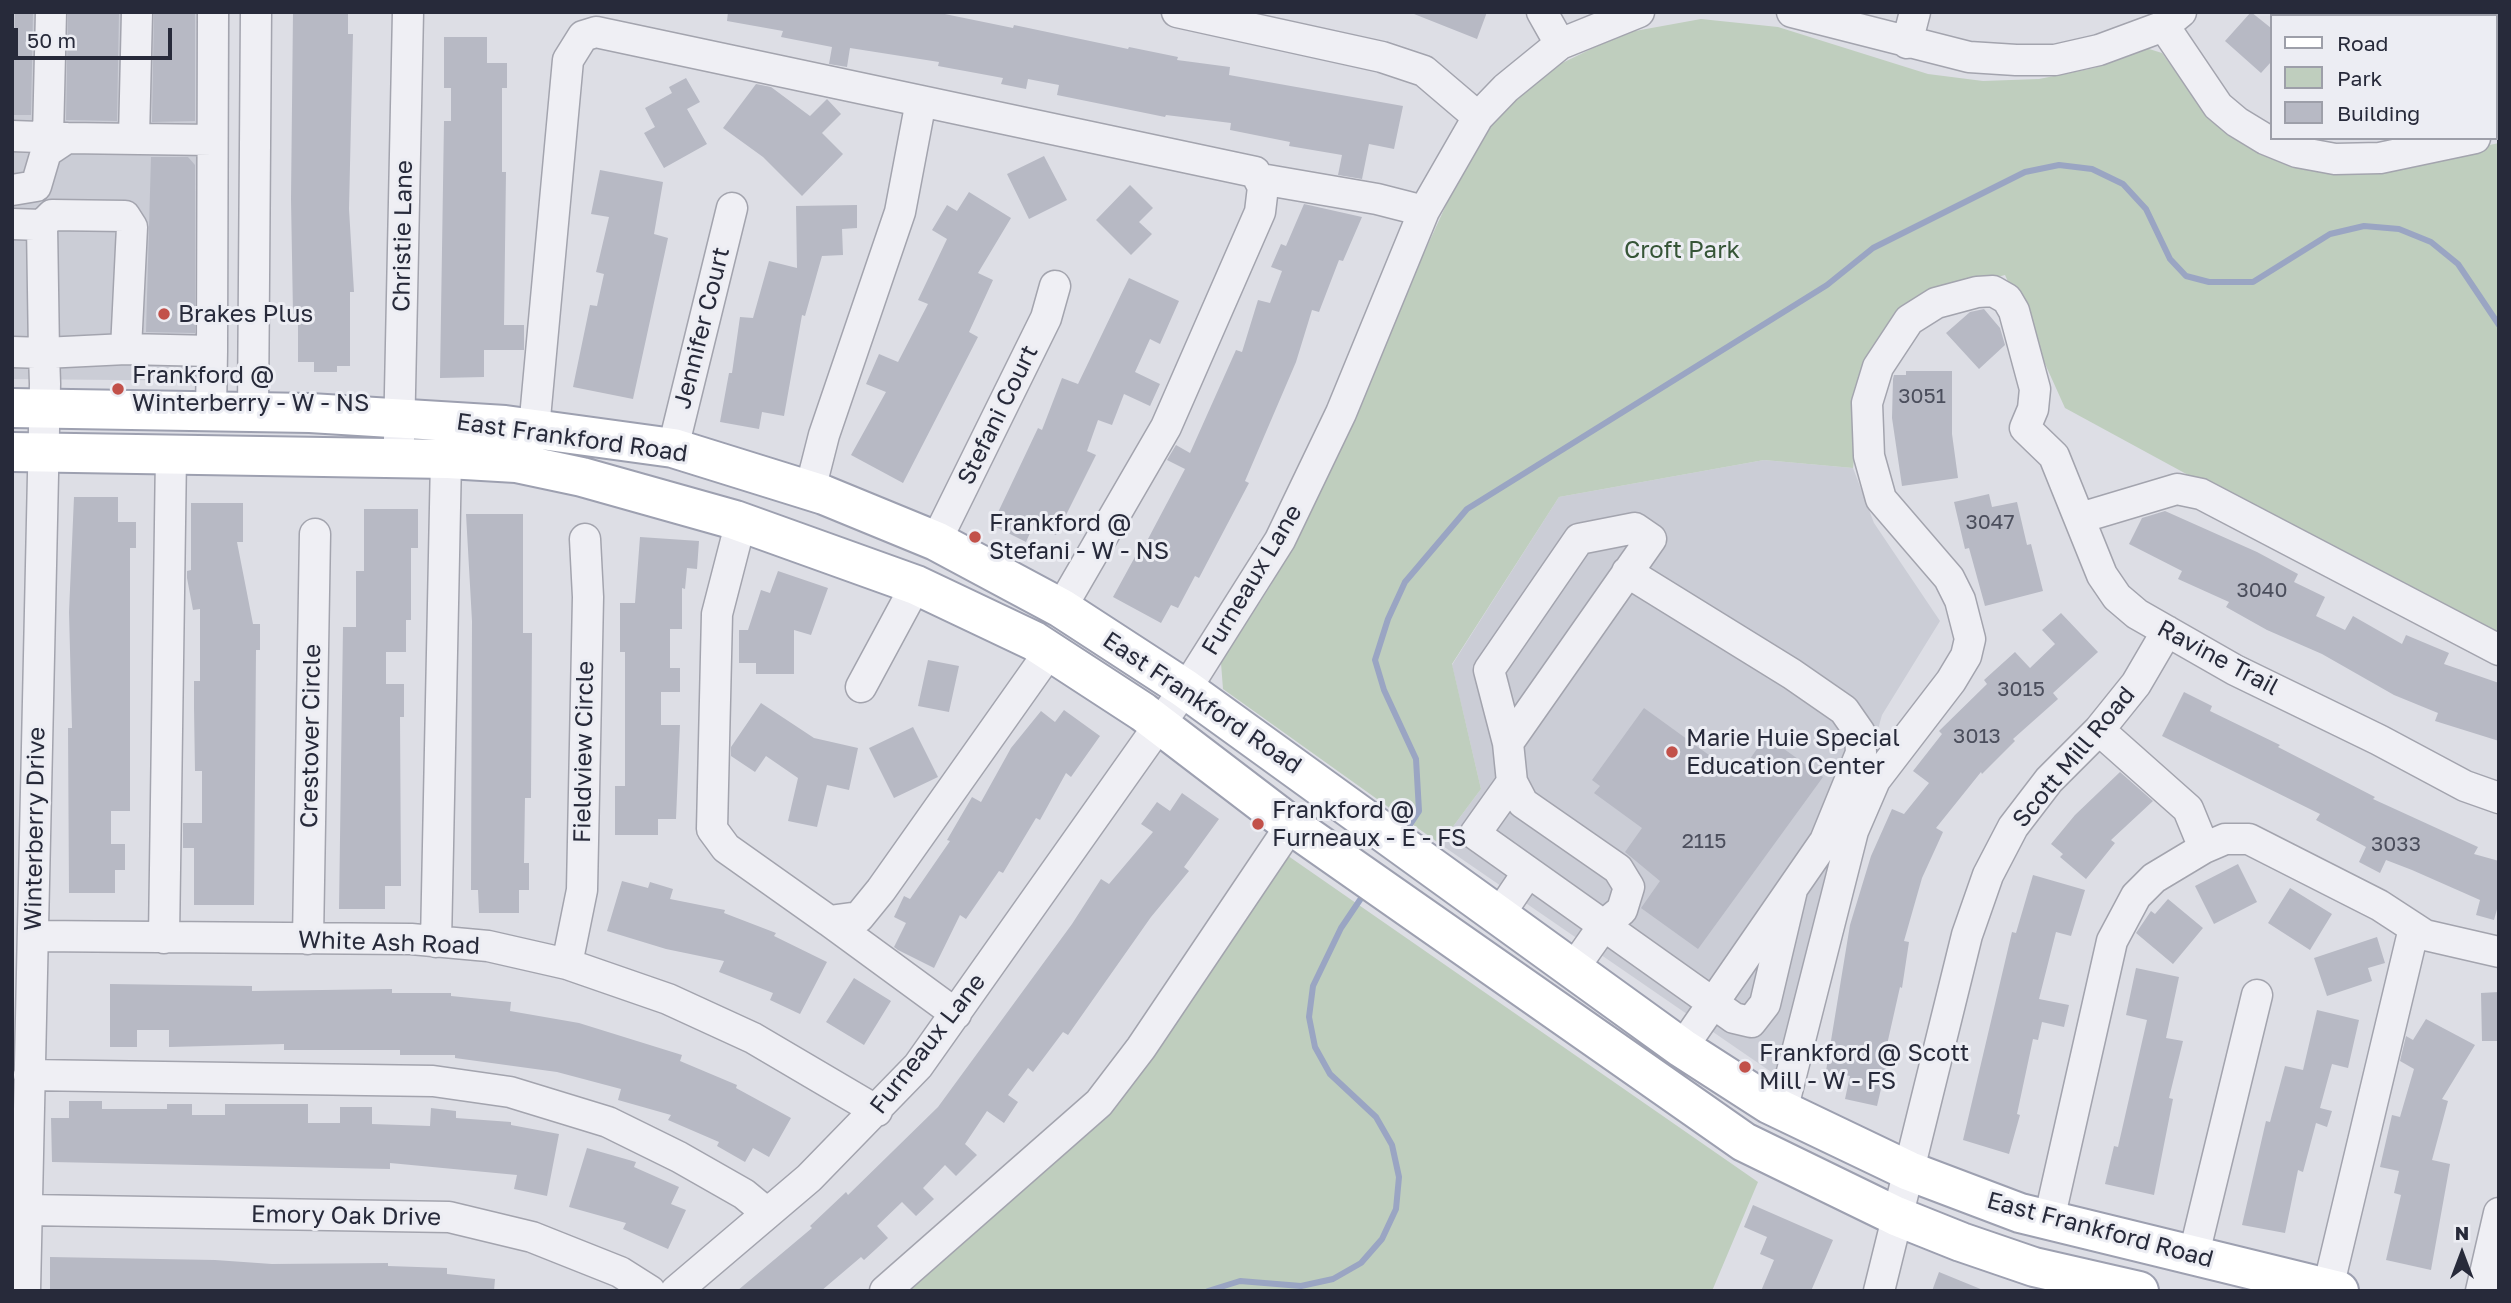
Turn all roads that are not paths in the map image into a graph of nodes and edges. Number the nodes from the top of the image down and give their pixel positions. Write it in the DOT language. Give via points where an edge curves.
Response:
graph roads {
  1 [pos="51,12"];
  2 [pos="137,12"];
  3 [pos="213,12"];
  4 [pos="256,12"];
  5 [pos="408,12"];
  6 [pos="1177,12"];
  7 [pos="1542,12"];
  8 [pos="1639,12"];
  9 [pos="1792,12"];
  10 [pos="1915,12"];
  11 [pos="2172,19"];
  12 [pos="1907,43"];
  13 [pos="1560,44"];
  14 [pos="921,101"];
  15 [pos="1478,117"];
  16 [pos="12,136"];
  17 [pos="57,138"];
  18 [pos="134,138"];
  19 [pos="212,139"];
  20 [pos="2457,140"];
  21 [pos="2404,146"];
  22 [pos="1261,179"];
  23 [pos="24,188"];
  24 [pos="732,208"];
  25 [pos="1424,211"];
  26 [pos="44,222"];
  27 [pos="12,224"];
  28 [pos="1055,286"];
  29 [pos="126,349"];
  30 [pos="212,351"];
  31 [pos="12,352"];
  32 [pos="44,353"];
  33 [pos="29,408"];
  34 [pos="211,412"];
  35 [pos="253,412"];
  36 [pos="399,418"];
  37 [pos="534,429"];
  38 [pos="673,448"];
  39 [pos="27,453"];
  40 [pos="172,454"];
  41 [pos="446,459"];
  42 [pos="399,460"];
  43 [pos="817,493"];
  44 [pos="660,499"];
  45 [pos="2080,518"];
  46 [pos="741,521"];
  47 [pos="316,534"];
  48 [pos="585,539"];
  49 [pos="936,541"];
  50 [pos="1627,572"];
  51 [pos="916,585"];
  52 [pos="1061,608"];
  53 [pos="2167,631"];
  54 [pos="2499,650"];
  55 [pos="1050,651"];
  56 [pos="861,687"];
  57 [pos="1184,688"];
  58 [pos="1159,723"];
  59 [pos="2099,730"];
  60 [pos="1508,743"];
  61 [pos="1512,782"];
  62 [pos="2499,798"];
  63 [pos="1302,833"];
  64 [pos="2204,848"];
  65 [pos="1528,872"];
  66 [pos="1792,890"];
  67 [pos="1499,915"];
  68 [pos="829,920"];
  69 [pos="1604,925"];
  70 [pos="2414,928"];
  71 [pos="33,936"];
  72 [pos="164,938"];
  73 [pos="307,939"];
  74 [pos="436,942"];
  75 [pos="2499,952"];
  76 [pos="567,964"];
  77 [pos="1573,969"];
  78 [pos="2257,995"];
  79 [pos="1714,1004"];
  80 [pos="956,1014"];
  81 [pos="1574,1023"];
  82 [pos="1682,1048"];
  83 [pos="29,1075"];
  84 [pos="877,1111"];
  85 [pos="1782,1111"];
  86 [pos="1909,1171"];
  87 [pos="27,1210"];
  88 [pos="767,1213"];
  89 [pos="2499,1213"];
  90 [pos="1896,1216"];
  91 [pos="2049,1220"];
  92 [pos="2194,1254"];
  93 [pos="2031,1279"];
  94 [pos="2333,1289"];
  95 [pos="25,1291"];
  96 [pos="650,1291"];
  97 [pos="676,1291"];
  98 [pos="885,1291"];
  99 [pos="1879,1291"];
  100 [pos="2140,1291"];
  101 [pos="2481,1291"];
  1 -- 17 [label="street"];
  2 -- 18 [label="street"];
  3 -- 19 [label="street"];
  4 -- 35 [label="street"];
  5 -- 36 [label="street, Christie Lane"];
  6 -- 15 [label="street" via="1382,57 1424,71"];
  7 -- 13 [label="street"];
  8 -- 13 [label="street, Furneaux Lane"];
  9 -- 12 [label="street"];
  10 -- 12 [label="street"];
  11 -- 12 [label="street" via="2099,50 2055,60 1969,57"];
  11 -- 21 [label="street" via="2218,106 2265,139 2297,152 2335,159 2380,158"];
  13 -- 15 [label="street, Furneaux Lane"];
  14 -- 22 [label="street" via="1255,172"];
  14 -- 37 [label="street" via="596,32 583,36 568,60"];
  14 -- 43 [label="street" via="900,212 824,435"];
  15 -- 25 [label="street, Furneaux Lane"];
  16 -- 17 [label="street"];
  17 -- 18 [label="street"];
  17 -- 23 [label="street"];
  18 -- 19 [label="street"];
  19 -- 30 [label="street"];
  20 -- 21 [label="street"];
  22 -- 25 [label="street"];
  22 -- 52 [label="street" via="1260,212 1166,427"];
  23 -- 26 [label="street, Winterberry Drive"];
  24 -- 38 [label="street, Jennifer Court"];
  25 -- 57 [label="street, Furneaux Lane" via="1341,413 1280,540"];
  26 -- 27 [label="street"];
  26 -- 29 [label="street" via="52,215 125,216 132,227"];
  26 -- 32 [label="street, Winterberry Drive"];
  28 -- 49 [label="street, Stefani Court" via="1046,318"];
  29 -- 30 [label="street"];
  29 -- 32 [label="street"];
  30 -- 34 [label="street"];
  31 -- 32 [label="street"];
  32 -- 33 [label="street, Winterberry Drive"];
  33 -- 34 [label="main road, East Frankford Road"];
  33 -- 39 [label="street, Winterberry Drive"];
  34 -- 35 [label="main road, East Frankford Road"];
  35 -- 36 [label="main road, East Frankford Road"];
  36 -- 37 [label="main road, East Frankford Road"];
  36 -- 42 [label="street, Christie Lane"];
  37 -- 38 [label="main road, East Frankford Road"];
  38 -- 43 [label="main road, East Frankford Road"];
  39 -- 40 [label="main road, East Frankford Road"];
  39 -- 71 [label="street, Winterberry Drive"];
  40 -- 42 [label="main road, East Frankford Road"];
  40 -- 72 [label="street"];
  41 -- 42 [label="main road, East Frankford Road"];
  41 -- 44 [label="main road, East Frankford Road" via="516,464"];
  41 -- 74 [label="street"];
  43 -- 44 [label="main road" via="800,505 789,506 699,485 678,488"];
  43 -- 49 [label="main road, East Frankford Road"];
  44 -- 46 [label="main road, East Frankford Road"];
  45 -- 53 [label="street, Ravine Trail" via="2102,575 2117,597"];
  45 -- 54 [label="street" via="2177,489 2201,494"];
  45 -- 85 [label="street, Ravine Trail" via="2054,456 2025,428 2035,388 2007,299 1993,291 1977,292 1936,303 1909,320 1878,367 1867,403 1869,456 1881,499 1949,578 1970,639 1951,681 1875,780 1853,831"];
  46 -- 51 [label="main road, East Frankford Road"];
  46 -- 68 [label="street" via="717,614 712,829 726,848"];
  47 -- 73 [label="street, Crestover Circle"];
  48 -- 76 [label="street, Fieldview Circle" via="582,890"];
  49 -- 52 [label="main road, East Frankford Road"];
  50 -- 60 [label="street"];
  50 -- 60 [label="street" via="1651,539 1635,528 1579,540 1489,670"];
  50 -- 66 [label="street" via="1792,674 1844,710 1860,733 1861,753 1825,841"];
  51 -- 55 [label="main road, East Frankford Road"];
  51 -- 56 [label="street"];
  52 -- 57 [label="main road, East Frankford Road"];
  53 -- 59 [label="street, Scott Mill Road" via="2136,684"];
  53 -- 62 [label="street, Ravine Trail" via="2465,786"];
  55 -- 58 [label="main road, East Frankford Road"];
  55 -- 68 [label="street" via="859,917"];
  57 -- 58 [label="street, Furneaux Lane"];
  57 -- 67 [label="main road, East Frankford Road"];
  58 -- 63 [label="main road, East Frankford Road"];
  58 -- 80 [label="street, Furneaux Lane"];
  59 -- 64 [label="street" via="2188,809"];
  59 -- 86 [label="street, Scott Mill Road" via="2049,780 2013,827 1988,875 1967,935"];
  60 -- 61 [label="street"];
  61 -- 65 [label="street" via="1475,834"];
  61 -- 69 [label="street" via="1524,803 1618,869 1629,887 1622,910"];
  63 -- 81 [label="main road, East Frankford Road"];
  63 -- 98 [label="street" via="1099,1103"];
  64 -- 70 [label="street" via="2225,839 2249,839 2379,905"];
  64 -- 91 [label="street" via="2154,878 2122,916 2112,940"];
  65 -- 67 [label="street"];
  65 -- 69 [label="street"];
  66 -- 79 [label="street"];
  66 -- 79 [label="street" via="1765,1004 1751,1022 1734,1018"];
  67 -- 77 [label="main road, East Frankford Road"];
  68 -- 80 [label="street"];
  69 -- 77 [label="street"];
  69 -- 79 [label="street"];
  70 -- 75 [label="street"];
  70 -- 94 [label="street"];
  71 -- 72 [label="street, White Ash Road"];
  71 -- 83 [label="street, Winterberry Drive"];
  72 -- 73 [label="street, White Ash Road"];
  73 -- 74 [label="street, White Ash Road"];
  74 -- 76 [label="street, White Ash Road" via="488,946"];
  76 -- 84 [label="street, White Ash Road" via="668,999 753,1038"];
  77 -- 82 [label="main road, East Frankford Road"];
  78 -- 92 [label="street"];
  79 -- 82 [label="street"];
  80 -- 84 [label="street, Furneaux Lane"];
  81 -- 82 [label="main road" via="1653,1053 1672,1055"];
  81 -- 90 [label="main road, East Frankford Road" via="1744,1142"];
  82 -- 85 [label="main road, East Frankford Road"];
  83 -- 87 [label="street, Winterberry Drive"];
  83 -- 88 [label="street" via="433,1081 510,1092 608,1122 744,1194"];
  84 -- 88 [label="street, Furneaux Lane"];
  85 -- 86 [label="main road, East Frankford Road"];
  86 -- 90 [label="street, Scott Mill Road"];
  86 -- 91 [label="main road, East Frankford Road"];
  87 -- 95 [label="street, Winterberry Drive"];
  87 -- 96 [label="street, Emory Oak Drive" via="449,1217 532,1237 620,1272"];
  88 -- 97 [label="street, Furneaux Lane"];
  89 -- 101 [label="street"];
  90 -- 93 [label="main road, East Frankford Road"];
  90 -- 99 [label="street, Scott Mill Road"];
  91 -- 92 [label="main road, East Frankford Road"];
  92 -- 94 [label="main road, East Frankford Road"];
  93 -- 100 [label="main road, East Frankford Road"];
}
